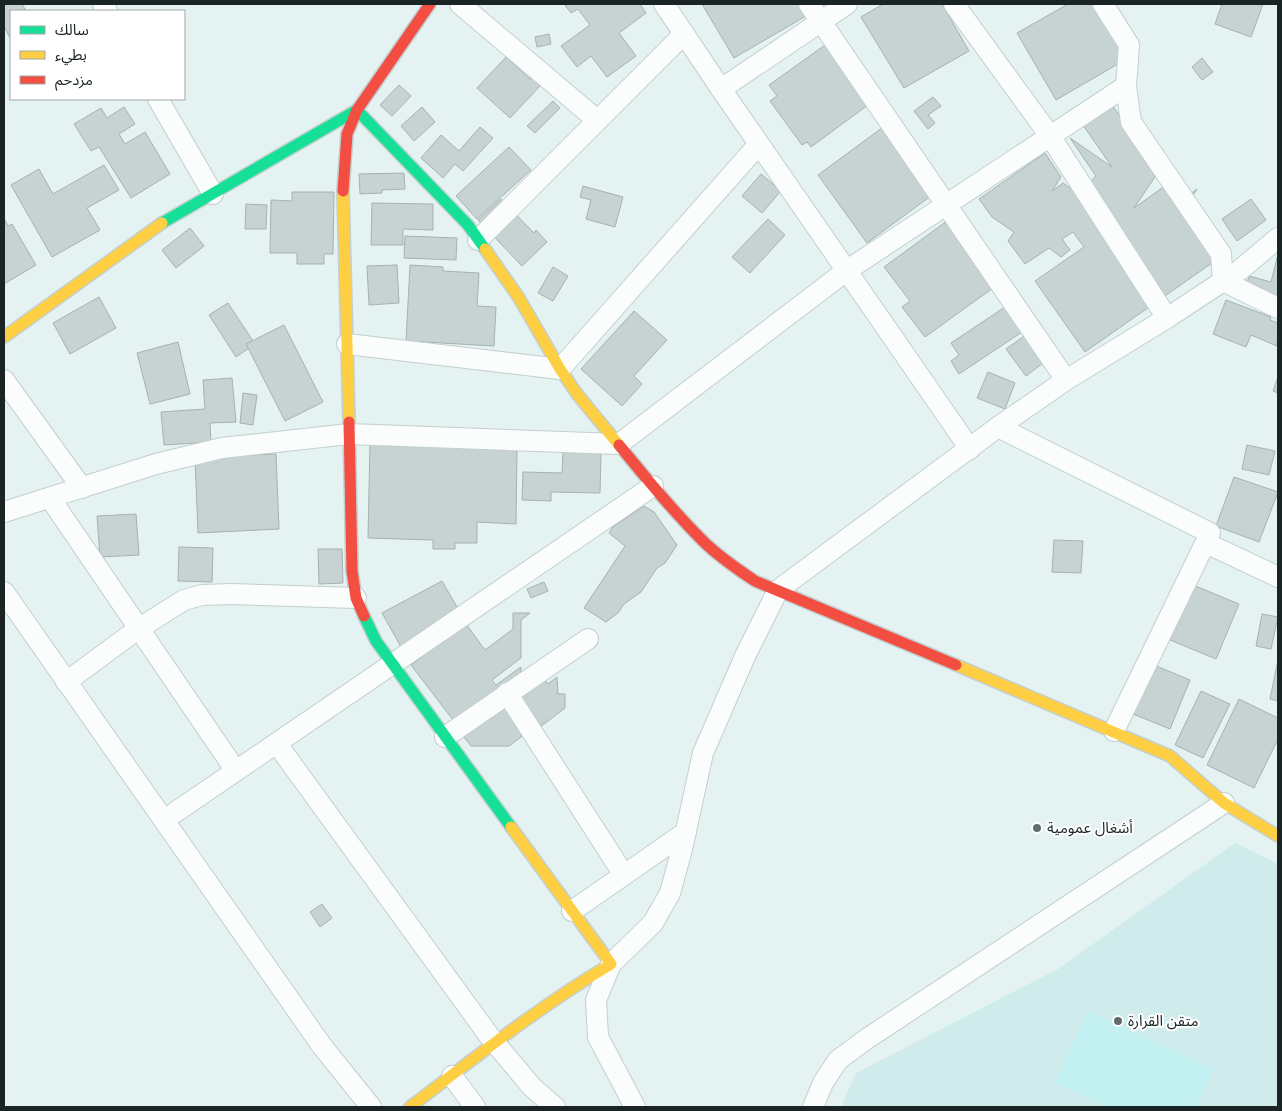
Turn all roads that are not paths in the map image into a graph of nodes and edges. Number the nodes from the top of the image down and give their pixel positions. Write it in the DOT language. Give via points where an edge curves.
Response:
graph roads {
  1 [pos="430,4"];
  2 [pos="460,4"];
  3 [pos="664,4"];
  4 [pos="809,4"];
  5 [pos="847,4"];
  6 [pos="954,4"];
  7 [pos="1103,4"];
  8 [pos="821,21"];
  9 [pos="684,34"];
  10 [pos="1126,86"];
  11 [pos="721,89"];
  12 [pos="159,100"];
  13 [pos="357,110"];
  14 [pos="597,120"];
  15 [pos="1050,136"];
  16 [pos="758,144"];
  17 [pos="213,194"];
  18 [pos="946,205"];
  19 [pos="1278,238"];
  20 [pos="478,240"];
  21 [pos="846,271"];
  22 [pos="1223,281"];
  23 [pos="1278,308"];
  24 [pos="1168,318"];
  25 [pos="4,336"];
  26 [pos="347,344"];
  27 [pos="560,369"];
  28 [pos="4,380"];
  29 [pos="1066,380"];
  30 [pos="998,427"];
  31 [pos="349,434"];
  32 [pos="619,444"];
  33 [pos="970,449"];
  34 [pos="653,486"];
  35 [pos="82,488"];
  36 [pos="50,498"];
  37 [pos="4,512"];
  38 [pos="1206,544"];
  39 [pos="1278,577"];
  40 [pos="778,590"];
  41 [pos="4,592"];
  42 [pos="356,598"];
  43 [pos="138,629"];
  44 [pos="588,639"];
  45 [pos="391,663"];
  46 [pos="66,682"];
  47 [pos="507,693"];
  48 [pos="1114,731"];
  49 [pos="445,737"];
  50 [pos="277,744"];
  51 [pos="236,771"];
  52 [pos="1224,804"];
  53 [pos="164,820"];
  54 [pos="686,832"];
  55 [pos="1278,836"];
  56 [pos="624,875"];
  57 [pos="572,911"];
  58 [pos="611,964"];
  59 [pos="495,1043"];
  60 [pos="452,1076"];
  61 [pos="371,1107"];
  62 [pos="410,1107"];
  63 [pos="475,1107"];
  64 [pos="555,1107"];
  65 [pos="635,1107"];
  66 [pos="814,1107"];
  1 -- 13 [label="street"];
  2 -- 14 [label="street"];
  3 -- 9 [label="street"];
  4 -- 8 [label="street"];
  5 -- 8 [label="street"];
  6 -- 15 [label="street"];
  7 -- 10 [label="street" via="1129,45"];
  8 -- 11 [label="street"];
  8 -- 18 [label="street"];
  9 -- 11 [label="street"];
  9 -- 14 [label="street"];
  10 -- 15 [label="street"];
  10 -- 22 [label="street" via="1131,122 1221,254"];
  11 -- 16 [label="street"];
  12 -- 17 [label="street"];
  13 -- 17 [label="street"];
  13 -- 20 [label="street" via="468,225"];
  13 -- 26 [label="street" via="347,134 343,187"];
  14 -- 20 [label="street"];
  15 -- 18 [label="street"];
  15 -- 24 [label="street"];
  16 -- 21 [label="street"];
  16 -- 27 [label="street"];
  17 -- 25 [label="street" via="164,222"];
  18 -- 21 [label="street"];
  18 -- 29 [label="street"];
  19 -- 22 [label="street"];
  20 -- 27 [label="street" via="519,298"];
  21 -- 32 [label="street"];
  21 -- 33 [label="street"];
  22 -- 23 [label="street"];
  22 -- 24 [label="street"];
  24 -- 29 [label="street"];
  26 -- 27 [label="street"];
  26 -- 31 [label="street"];
  27 -- 32 [label="street"];
  28 -- 35 [label="street"];
  29 -- 30 [label="street"];
  30 -- 33 [label="street"];
  30 -- 38 [label="street" via="1210,533"];
  31 -- 32 [label="street"];
  31 -- 35 [label="street" via="222,448 156,464"];
  31 -- 42 [label="street" via="352,571"];
  32 -- 34 [label="street"];
  33 -- 40 [label="street"];
  34 -- 40 [label="street" via="704,542 732,566 755,581"];
  34 -- 45 [label="street"];
  35 -- 36 [label="street"];
  36 -- 37 [label="street"];
  36 -- 43 [label="street"];
  38 -- 39 [label="street"];
  38 -- 48 [label="street"];
  40 -- 48 [label="street"];
  40 -- 54 [label="street" via="703,753"];
  41 -- 46 [label="street"];
  42 -- 43 [label="street" via="202,595 184,600"];
  42 -- 45 [label="street" via="376,641"];
  43 -- 46 [label="street"];
  43 -- 51 [label="street"];
  44 -- 47 [label="street"];
  45 -- 49 [label="street"];
  45 -- 50 [label="street"];
  46 -- 53 [label="street"];
  47 -- 49 [label="street"];
  47 -- 56 [label="street"];
  48 -- 52 [label="street" via="1170,756"];
  49 -- 57 [label="street"];
  50 -- 51 [label="street"];
  50 -- 59 [label="street"];
  51 -- 53 [label="street"];
  52 -- 55 [label="street"];
  52 -- 66 [label="street" via="838,1060 823,1083"];
  53 -- 61 [label="street" via="322,1046"];
  54 -- 56 [label="street"];
  54 -- 58 [label="street" via="670,894 653,923"];
  56 -- 57 [label="street"];
  57 -- 58 [label="street"];
  58 -- 59 [label="street" via="586,978"];
  58 -- 65 [label="street" via="596,1000 598,1037"];
  59 -- 60 [label="street"];
  59 -- 64 [label="street" via="532,1087"];
  60 -- 62 [label="street"];
  60 -- 63 [label="street"];
}
